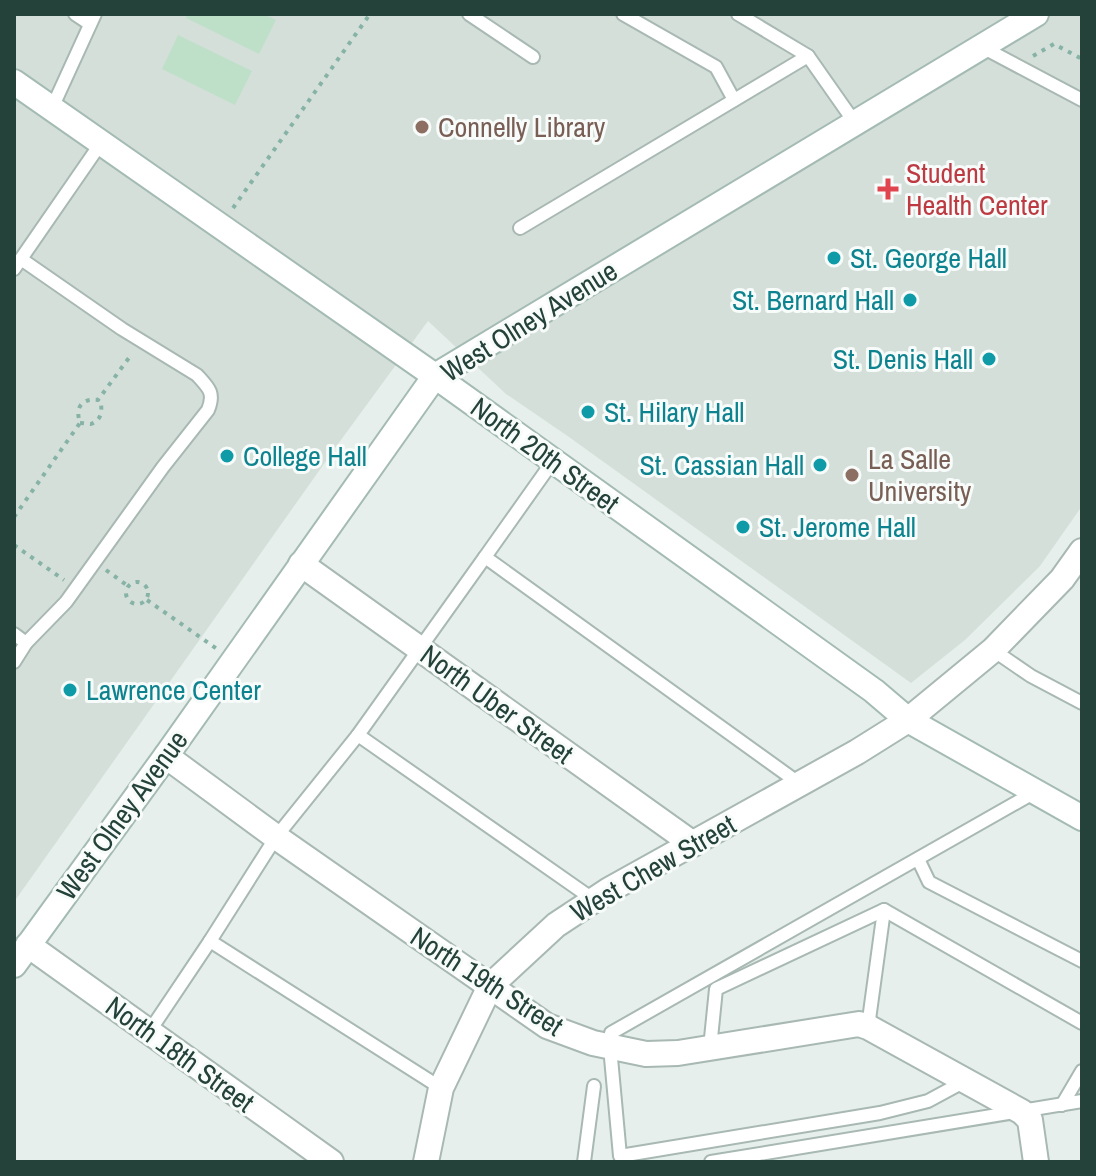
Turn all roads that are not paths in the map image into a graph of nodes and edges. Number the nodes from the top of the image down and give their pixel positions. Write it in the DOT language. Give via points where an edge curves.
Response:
graph roads {
  1 [pos="75,14"];
  2 [pos="469,14"];
  3 [pos="623,14"];
  4 [pos="738,14"];
  5 [pos="1036,14"];
  6 [pos="92,19"];
  7 [pos="982,47"];
  8 [pos="808,56"];
  9 [pos="533,57"];
  10 [pos="14,82"];
  11 [pos="734,100"];
  12 [pos="1082,100"];
  13 [pos="52,108"];
  14 [pos="855,123"];
  15 [pos="101,143"];
  16 [pos="520,228"];
  17 [pos="17,264"];
  18 [pos="435,376"];
  19 [pos="553,461"];
  20 [pos="1082,551"];
  21 [pos="485,557"];
  22 [pos="301,564"];
  23 [pos="1072,584"];
  24 [pos="14,634"];
  25 [pos="26,643"];
  26 [pos="419,648"];
  27 [pos="993,650"];
  28 [pos="14,662"];
  29 [pos="1082,703"];
  30 [pos="908,720"];
  31 [pos="358,735"];
  32 [pos="166,756"];
  33 [pos="800,784"];
  34 [pos="1035,792"];
  35 [pos="1082,818"];
  36 [pos="276,837"];
  37 [pos="693,844"];
  38 [pos="918,859"];
  39 [pos="594,900"];
  40 [pos="884,910"];
  41 [pos="210,941"];
  42 [pos="28,945"];
  43 [pos="1082,961"];
  44 [pos="14,965"];
  45 [pos="490,986"];
  46 [pos="1082,1023"];
  47 [pos="868,1027"];
  48 [pos="149,1032"];
  49 [pos="610,1047"];
  50 [pos="710,1048"];
  51 [pos="1082,1071"];
  52 [pos="965,1081"];
  53 [pos="594,1086"];
  54 [pos="441,1088"];
  55 [pos="1082,1101"];
  56 [pos="1062,1105"];
  57 [pos="1022,1112"];
  58 [pos="331,1162"];
  59 [pos="426,1162"];
  60 [pos="584,1162"];
  61 [pos="711,1162"];
  62 [pos="1036,1162"];
  1 -- 6 [label="lane"];
  2 -- 9 [label="lane"];
  3 -- 11 [label="lane" via="716,67"];
  4 -- 8 [label="lane"];
  5 -- 7 [label="street, West Olney Avenue"];
  6 -- 13 [label="lane"];
  7 -- 12 [label="lane"];
  7 -- 14 [label="street, West Olney Avenue"];
  8 -- 11 [label="lane"];
  8 -- 14 [label="lane"];
  10 -- 13 [label="street, North 20th Street"];
  11 -- 16 [label="lane"];
  13 -- 15 [label="street, North 20th Street"];
  14 -- 18 [label="street, West Olney Avenue"];
  15 -- 17 [label="lane"];
  15 -- 18 [label="street, North 20th Street"];
  17 -- 25 [label="lane" via="197,375 212,400 66,602"];
  18 -- 19 [label="street, North 20th Street"];
  18 -- 22 [label="street, West Olney Avenue"];
  19 -- 21 [label="lane"];
  19 -- 30 [label="street, North 20th Street"];
  20 -- 23 [label="street, West Chew Street"];
  21 -- 26 [label="lane"];
  21 -- 33 [label="lane"];
  22 -- 26 [label="street, North Uber Street"];
  22 -- 32 [label="street, West Olney Avenue"];
  23 -- 27 [label="street, West Chew Street"];
  24 -- 25 [label="lane"];
  25 -- 28 [label="lane"];
  26 -- 31 [label="lane"];
  26 -- 37 [label="street, North Uber Street"];
  27 -- 29 [label="lane"];
  27 -- 30 [label="street, West Chew Street"];
  30 -- 33 [label="street, West Chew Street"];
  30 -- 34 [label="street, North 20th Street"];
  31 -- 36 [label="lane"];
  31 -- 39 [label="lane"];
  32 -- 36 [label="street, North 19th Street"];
  32 -- 42 [label="street, West Olney Avenue"];
  33 -- 37 [label="street, West Chew Street"];
  34 -- 35 [label="street, North 20th Street"];
  34 -- 38 [label="lane"];
  36 -- 41 [label="lane"];
  36 -- 45 [label="street, North 19th Street"];
  37 -- 39 [label="street, West Chew Street"];
  38 -- 43 [label="lane" via="929,882"];
  38 -- 49 [label="lane" via="611,1033"];
  39 -- 45 [label="street, West Chew Street" via="556,925"];
  40 -- 46 [label="lane"];
  40 -- 47 [label="lane"];
  40 -- 50 [label="lane" via="716,989"];
  41 -- 48 [label="lane"];
  41 -- 54 [label="lane"];
  42 -- 44 [label="street, West Olney Avenue"];
  42 -- 48 [label="street, North 18th Street"];
  45 -- 49 [label="street, North 19th Street" via="547,1026"];
  45 -- 54 [label="street, West Chew Street"];
  47 -- 50 [label="street, North 19th Street" via="859,1024"];
  47 -- 52 [label="street"];
  48 -- 58 [label="street, North 18th Street"];
  49 -- 50 [label="street, North 19th Street" via="646,1054"];
  49 -- 52 [label="lane" via="620,1156 880,1113 928,1101"];
  51 -- 56 [label="lane"];
  52 -- 57 [label="street"];
  53 -- 60 [label="lane"];
  54 -- 59 [label="street, West Chew Street"];
  55 -- 56 [label="lane"];
  56 -- 57 [label="lane"];
  57 -- 61 [label="lane"];
  57 -- 62 [label="street" via="1030,1120"];
}
